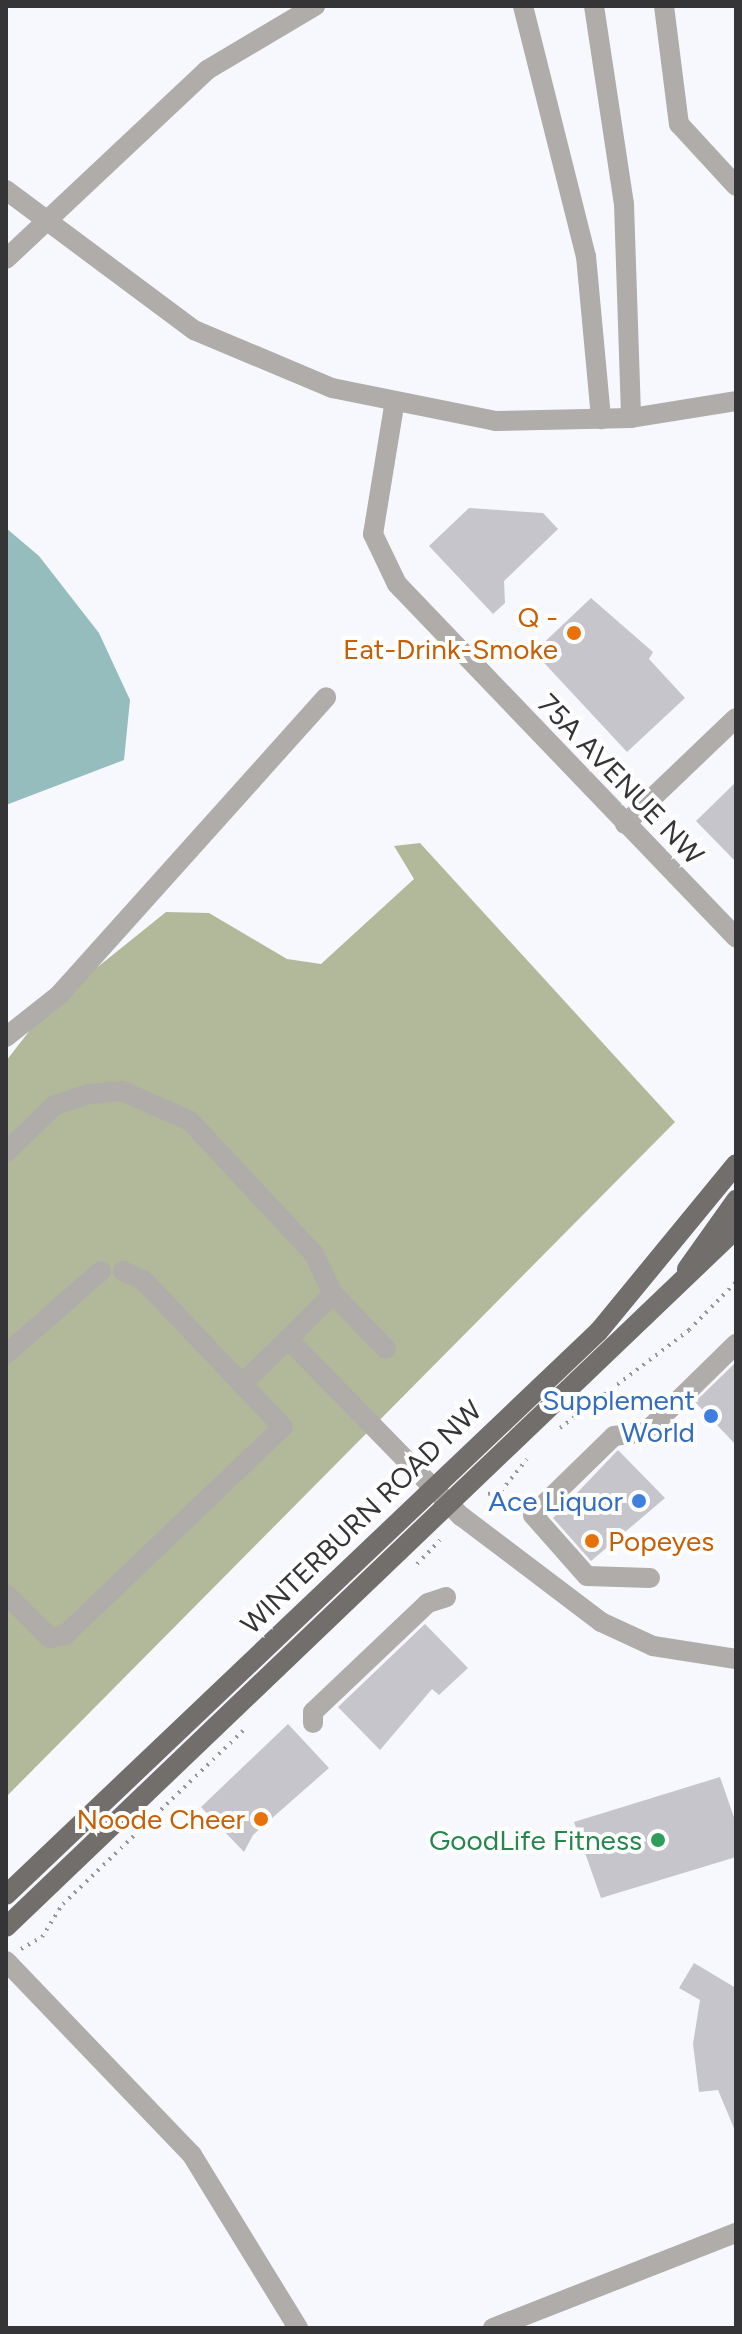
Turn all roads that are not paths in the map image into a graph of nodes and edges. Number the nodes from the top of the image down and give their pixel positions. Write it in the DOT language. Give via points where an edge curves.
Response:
graph roads {
  1 [pos="315,6"];
  2 [pos="523,6"];
  3 [pos="594,6"];
  4 [pos="664,6"];
  5 [pos="736,186"];
  6 [pos="6,190"];
  7 [pos="43,225"];
  8 [pos="6,259"];
  9 [pos="736,401"];
  10 [pos="394,406"];
  11 [pos="631,418"];
  12 [pos="601,419"];
  13 [pos="326,697"];
  14 [pos="736,718"];
  15 [pos="625,824"];
  16 [pos="736,938"];
  17 [pos="6,1037"];
  18 [pos="6,1152"];
  19 [pos="736,1164"];
  20 [pos="736,1200"];
  21 [pos="736,1229"];
  22 [pos="101,1271"];
  23 [pos="123,1271"];
  24 [pos="333,1294"];
  25 [pos="666,1303"];
  26 [pos="288,1339"];
  27 [pos="736,1344"];
  28 [pos="386,1349"];
  29 [pos="6,1354"];
  30 [pos="242,1384"];
  31 [pos="432,1487"];
  32 [pos="448,1503"];
  33 [pos="650,1578"];
  34 [pos="6,1594"];
  35 [pos="446,1597"];
  36 [pos="736,1659"];
  37 [pos="313,1723"];
  38 [pos="6,1895"];
  39 [pos="6,1927"];
  40 [pos="6,1961"];
  41 [pos="736,2233"];
  42 [pos="275,2296"];
  43 [pos="281,2328"];
  44 [pos="298,2328"];
  45 [pos="493,2328"];
  1 -- 7 [label="street" via="207,70"];
  2 -- 12 [label="street" via="586,256"];
  3 -- 11 [label="street" via="615,104 624,204"];
  4 -- 5 [label="street" via="679,124"];
  6 -- 7 [label="street"];
  7 -- 8 [label="street"];
  7 -- 10 [label="street" via="194,330"];
  9 -- 11 [label="street"];
  10 -- 12 [label="street" via="495,421"];
  10 -- 15 [label="street, 75A AVENUE NW" via="373,534 377,550 442,636"];
  11 -- 12 [label="street"];
  13 -- 17 [label="street" via="59,995"];
  14 -- 15 [label="street"];
  15 -- 16 [label="street, 75A AVENUE NW"];
  18 -- 24 [label="street" via="55,1105 122,1091 159,1101 190,1121 314,1254"];
  19 -- 31 [label="main road, WINTERBURN ROAD NW" via="599,1331"];
  20 -- 25 [label="main road"];
  21 -- 25 [label="main road, WINTERBURN ROAD NW"];
  22 -- 29 [label="street"];
  23 -- 30 [label="street" via="143,1280"];
  24 -- 26 [label="street"];
  24 -- 28 [label="street"];
  25 -- 32 [label="main road, WINTERBURN ROAD NW"];
  26 -- 30 [label="street"];
  26 -- 31 [label="street"];
  27 -- 33 [label="street" via="646,1432 614,1436 533,1515 587,1576"];
  30 -- 34 [label="street" via="283,1427 65,1635 50,1638"];
  31 -- 32 [label="street"];
  31 -- 38 [label="main road, WINTERBURN ROAD NW"];
  32 -- 36 [label="street" via="498,1550 601,1622 653,1646"];
  32 -- 39 [label="main road, WINTERBURN ROAD NW"];
  35 -- 37 [label="street" via="432,1599 313,1712"];
  40 -- 42 [label="street" via="192,2155"];
  41 -- 45 [label="street"];
  42 -- 43 [label="street"];
  42 -- 44 [label="street"];
}
